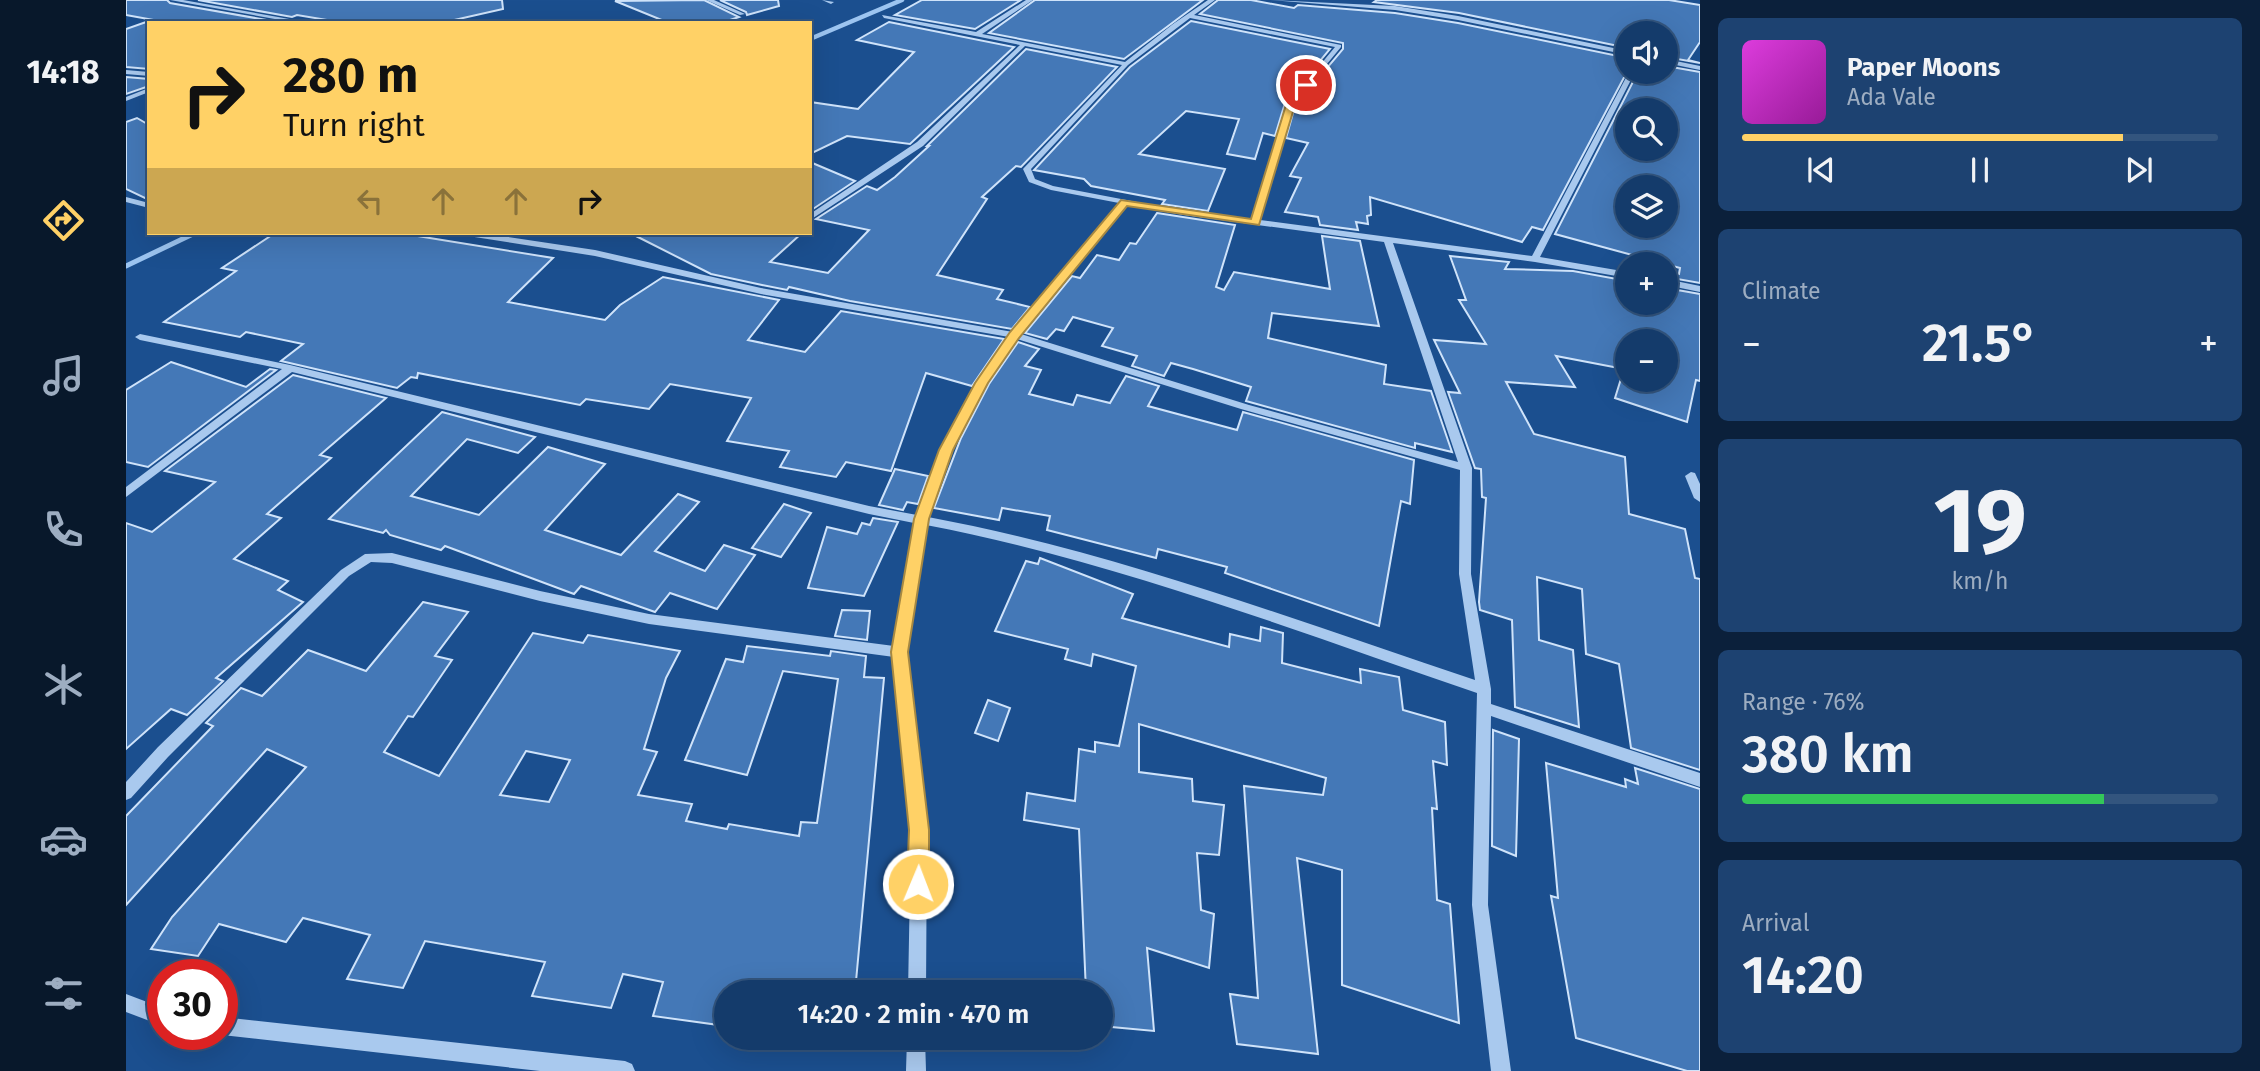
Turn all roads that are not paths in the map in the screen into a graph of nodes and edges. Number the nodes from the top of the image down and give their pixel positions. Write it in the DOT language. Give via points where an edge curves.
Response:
graph roads {
  1 [pos="173,0"];
  2 [pos="709,0"];
  3 [pos="1030,0"];
  4 [pos="1212,0"];
  5 [pos="1272,0"];
  6 [pos="1406,0"];
  7 [pos="1395,8"];
  8 [pos="742,14"];
  9 [pos="884,16"];
  10 [pos="1190,16"];
  11 [pos="297,21"];
  12 [pos="976,35"];
  13 [pos="1025,43"];
  14 [pos="1615,49"];
  15 [pos="1678,63"];
  16 [pos="1126,64"];
  17 [pos="1700,68"];
  18 [pos="126,72"];
  19 [pos="147,74"];
  20 [pos="1626,84"];
  21 [pos="147,91"];
  22 [pos="126,99"];
  23 [pos="126,200"];
  24 [pos="1124,202"];
  25 [pos="147,205"];
  26 [pos="812,217"];
  27 [pos="1255,223"];
  28 [pos="481,235"];
  29 [pos="1388,241"];
  30 [pos="1535,259"];
  31 [pos="1615,273"];
  32 [pos="1678,284"];
  33 [pos="1700,289"];
  34 [pos="1014,335"];
  35 [pos="140,337"];
  36 [pos="290,368"];
  37 [pos="1466,468"];
  38 [pos="1691,475"];
  39 [pos="126,493"];
  40 [pos="1700,498"];
  41 [pos="921,519"];
  42 [pos="900,652"];
  43 [pos="1484,689"];
  44 [pos="1485,708"];
  45 [pos="1700,780"];
  46 [pos="126,793"];
  47 [pos="917,980"];
  48 [pos="126,1003"];
  49 [pos="147,1011"];
  50 [pos="238,1028"];
  51 [pos="916,1050"];
  52 [pos="625,1071"];
  53 [pos="916,1071"];
  54 [pos="1501,1071"];
  1 -- 11 [label="street"];
  2 -- 8 [label="street"];
  3 -- 12 [label="street"];
  4 -- 10 [label="street"];
  5 -- 7 [label="street"];
  6 -- 7 [label="street"];
  7 -- 14 [label="street"];
  9 -- 12 [label="street"];
  10 -- 16 [label="street"];
  10 -- 27 [label="street" via="1339,46 1290,105"];
  12 -- 13 [label="street"];
  13 -- 16 [label="street"];
  13 -- 26 [label="street" via="920,144"];
  15 -- 17 [label="street"];
  16 -- 24 [label="street" via="1027,169 1032,180 1051,188"];
  18 -- 19 [label="street"];
  20 -- 30 [label="street"];
  21 -- 22 [label="street"];
  23 -- 25 [label="street"];
  24 -- 27 [label="street"];
  24 -- 34 [label="street"];
  27 -- 29 [label="street"];
  28 -- 34 [label="street"];
  29 -- 30 [label="street"];
  29 -- 37 [label="street"];
  30 -- 31 [label="street"];
  32 -- 33 [label="street"];
  34 -- 37 [label="street" via="1245,407"];
  34 -- 41 [label="street" via="946,450"];
  35 -- 36 [label="street"];
  36 -- 39 [label="street"];
  36 -- 41 [label="street"];
  37 -- 43 [label="street" via="1465,574"];
  38 -- 40 [label="street"];
  41 -- 42 [label="street"];
  41 -- 43 [label="street" via="1113,566"];
  42 -- 46 [label="street" via="649,619 392,558 369,557 335,583"];
  42 -- 47 [label="street" via="919,830"];
  43 -- 44 [label="street"];
  44 -- 45 [label="street"];
  44 -- 54 [label="street" via="1480,905"];
  48 -- 49 [label="street"];
  50 -- 52 [label="street"];
  51 -- 53 [label="street"];
}
